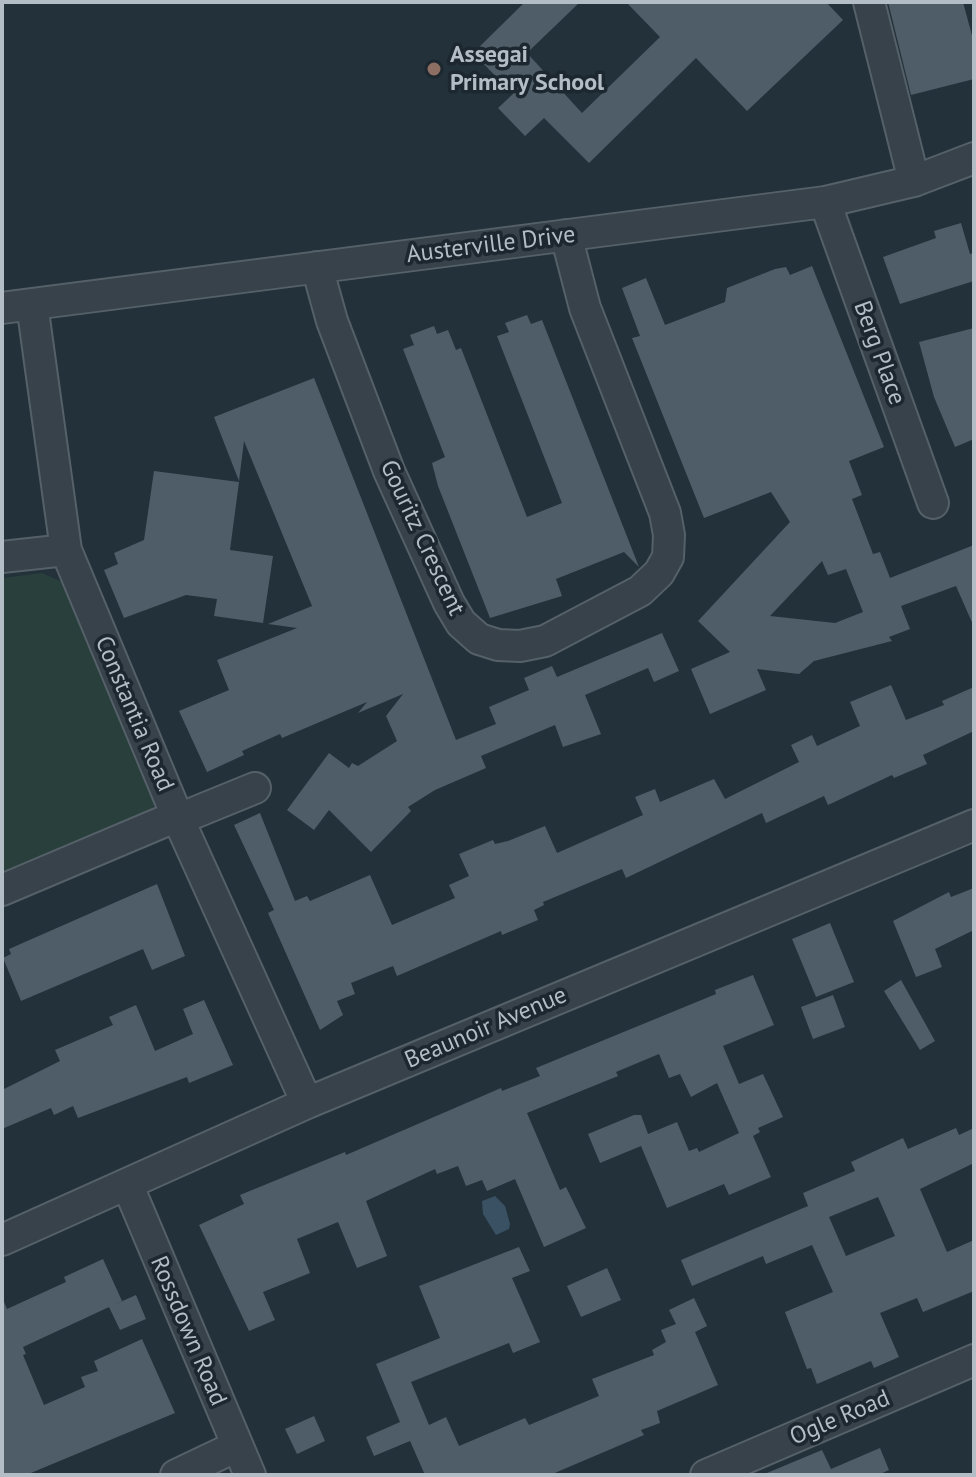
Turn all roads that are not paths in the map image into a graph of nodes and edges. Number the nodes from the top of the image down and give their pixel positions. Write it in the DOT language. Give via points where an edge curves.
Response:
graph roads {
  1 [pos="869,2"];
  2 [pos="974,158"];
  3 [pos="914,181"];
  4 [pos="825,202"];
  5 [pos="566,235"];
  6 [pos="317,267"];
  7 [pos="32,304"];
  8 [pos="2,308"];
  9 [pos="933,503"];
  10 [pos="66,550"];
  11 [pos="2,557"];
  12 [pos="255,788"];
  13 [pos="178,818"];
  14 [pos="974,825"];
  15 [pos="2,890"];
  16 [pos="307,1103"];
  17 [pos="128,1186"];
  18 [pos="2,1240"];
  19 [pos="974,1360"];
  20 [pos="237,1446"];
  21 [pos="176,1475"];
  22 [pos="250,1475"];
  23 [pos="706,1475"];
  1 -- 3 [label="street"];
  2 -- 3 [label="street, Austerville Drive"];
  3 -- 4 [label="street, Austerville Drive"];
  4 -- 5 [label="street, Austerville Drive"];
  4 -- 9 [label="street, Berg Place"];
  5 -- 6 [label="street, Austerville Drive"];
  5 -- 6 [label="street, Gouritz Crescent" via="585,308 665,513 668,557 640,591 545,641 520,646 479,639 449,603 389,471"];
  6 -- 7 [label="street, Austerville Drive"];
  7 -- 8 [label="street, Austerville Drive"];
  7 -- 10 [label="street, Constantia Road"];
  10 -- 11 [label="street"];
  10 -- 13 [label="street, Constantia Road"];
  12 -- 13 [label="street"];
  13 -- 15 [label="street"];
  13 -- 16 [label="street, Constantia Road"];
  14 -- 16 [label="street, Beaunoir Avenue"];
  16 -- 17 [label="street, Beaunoir Avenue"];
  17 -- 18 [label="street, Beaunoir Avenue"];
  17 -- 20 [label="street, Rossdown Road"];
  19 -- 23 [label="street, Ogle Road"];
  20 -- 21 [label="street"];
  20 -- 22 [label="street, Rossdown Road"];
}
